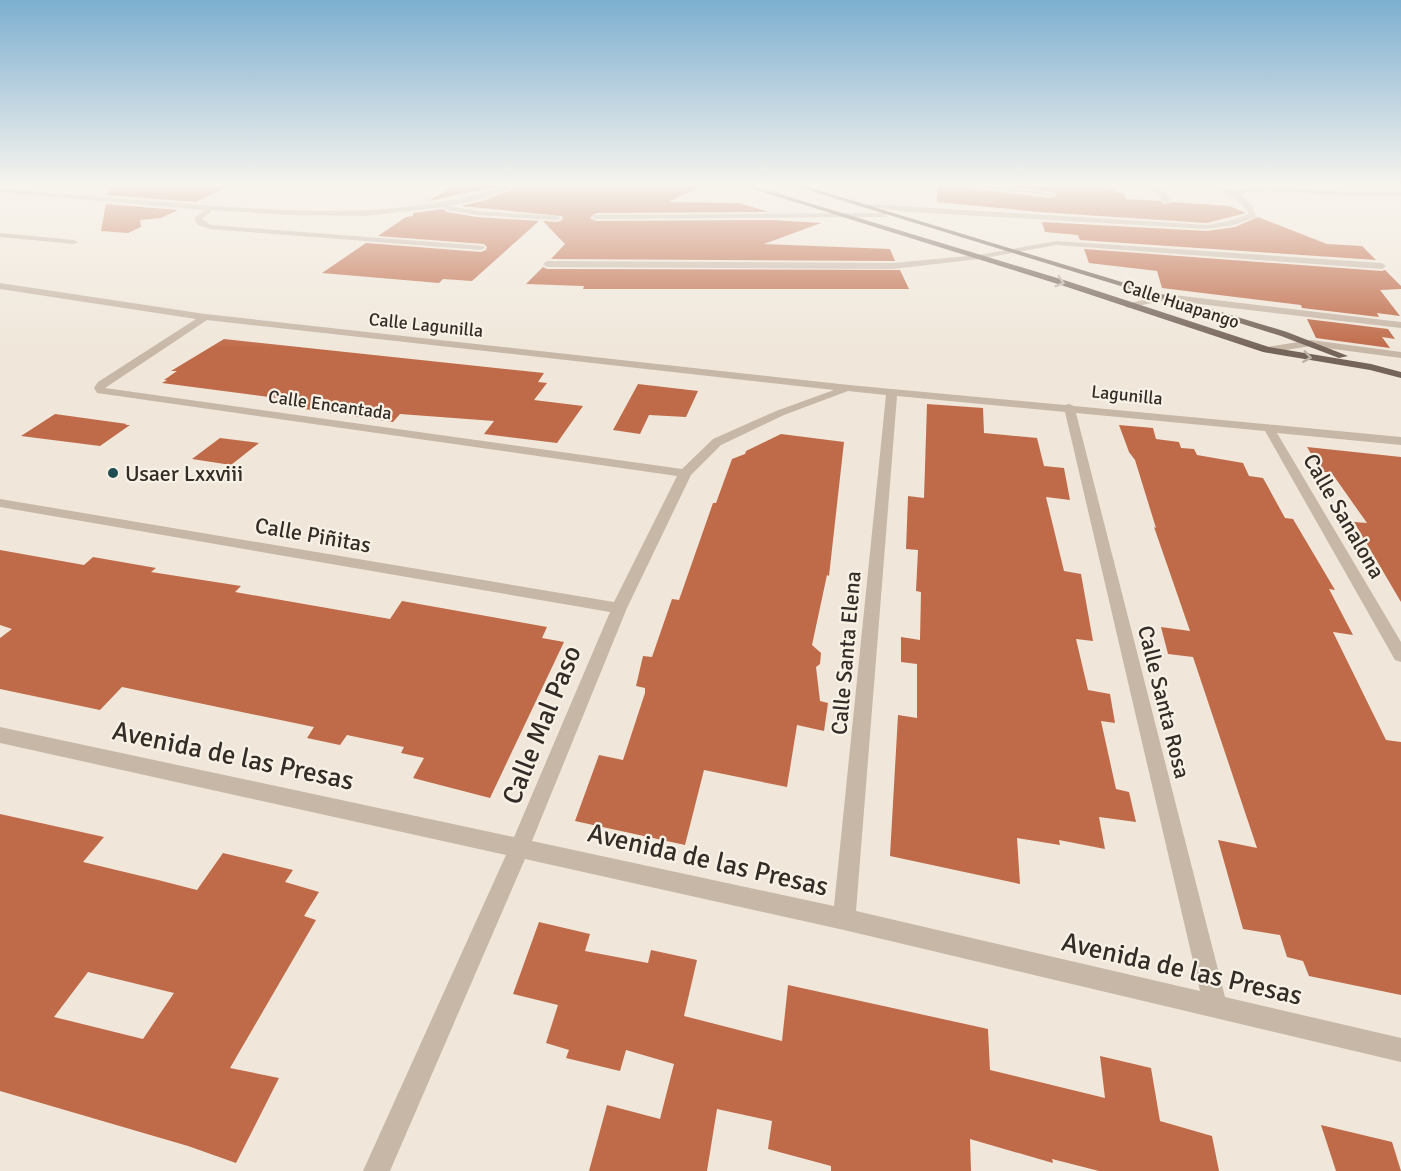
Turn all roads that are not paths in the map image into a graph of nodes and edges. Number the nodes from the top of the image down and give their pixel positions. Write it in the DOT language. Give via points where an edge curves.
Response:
graph roads {
  1 [pos="49,240"];
  2 [pos="373,240"];
  3 [pos="922,240"];
  4 [pos="978,240"];
  5 [pos="74,242"];
  6 [pos="481,248"];
  7 [pos="1013,250"];
  8 [pos="979,257"];
  9 [pos="547,264"];
  10 [pos="1382,267"];
  11 [pos="0,286"];
  12 [pos="1166,297"];
  13 [pos="1128,305"];
  14 [pos="205,317"];
  15 [pos="1401,325"];
  16 [pos="1311,343"];
  17 [pos="1267,350"];
  18 [pos="1401,355"];
  19 [pos="1371,367"];
  20 [pos="1401,375"];
  21 [pos="849,388"];
  22 [pos="892,391"];
  23 [pos="1069,407"];
  24 [pos="1268,428"];
  25 [pos="1401,441"];
  26 [pos="685,473"];
  27 [pos="0,503"];
  28 [pos="619,608"];
  29 [pos="1401,656"];
  30 [pos="0,735"];
  31 [pos="520,847"];
  32 [pos="844,919"];
  33 [pos="1216,1007"];
  34 [pos="1401,1050"];
  35 [pos="376,1171"];
  1 -- 5 [label="street"];
  2 -- 6 [label="street"];
  3 -- 8 [label="main road, Calle Huapango"];
  4 -- 7 [label="main road, Calle Huapango"];
  7 -- 8 [label="street"];
  7 -- 10 [label="street" via="1068,243"];
  7 -- 12 [label="main road, Calle Huapango"];
  8 -- 9 [label="street" via="892,266"];
  8 -- 13 [label="main road, Calle Huapango, one-way"];
  11 -- 14 [label="street, Calle Lagunilla"];
  12 -- 13 [label="street"];
  12 -- 15 [label="street"];
  12 -- 16 [label="main road, Calle Huapango"];
  13 -- 17 [label="main road, Calle Huapango"];
  14 -- 21 [label="street, Calle Lagunilla"];
  14 -- 26 [label="street, Calle Encantada" via="102,384 101,391"];
  16 -- 17 [label="street"];
  16 -- 18 [label="street"];
  16 -- 19 [label="main road, Calle Huapango"];
  17 -- 19 [label="main road, Calle Huapango, one-way"];
  19 -- 20 [label="main road, Calle Huapango"];
  21 -- 22 [label="street, Lagunilla"];
  21 -- 26 [label="street, Calle Mal Paso" via="717,442"];
  22 -- 23 [label="street, Lagunilla"];
  22 -- 32 [label="street, Calle Santa Elena"];
  23 -- 24 [label="street, Lagunilla"];
  23 -- 33 [label="street, Calle Santa Rosa"];
  24 -- 25 [label="street, Lagunilla"];
  24 -- 29 [label="street, Calle Sanalona"];
  26 -- 28 [label="street, Calle Mal Paso"];
  27 -- 28 [label="street, Calle Piñitas"];
  28 -- 31 [label="street, Calle Mal Paso"];
  30 -- 31 [label="street, Avenida de las Presas"];
  31 -- 32 [label="street, Avenida de las Presas"];
  31 -- 35 [label="street, Calle Mal Paso"];
  32 -- 33 [label="street, Avenida de las Presas"];
  33 -- 34 [label="street, Avenida de las Presas"];
}
